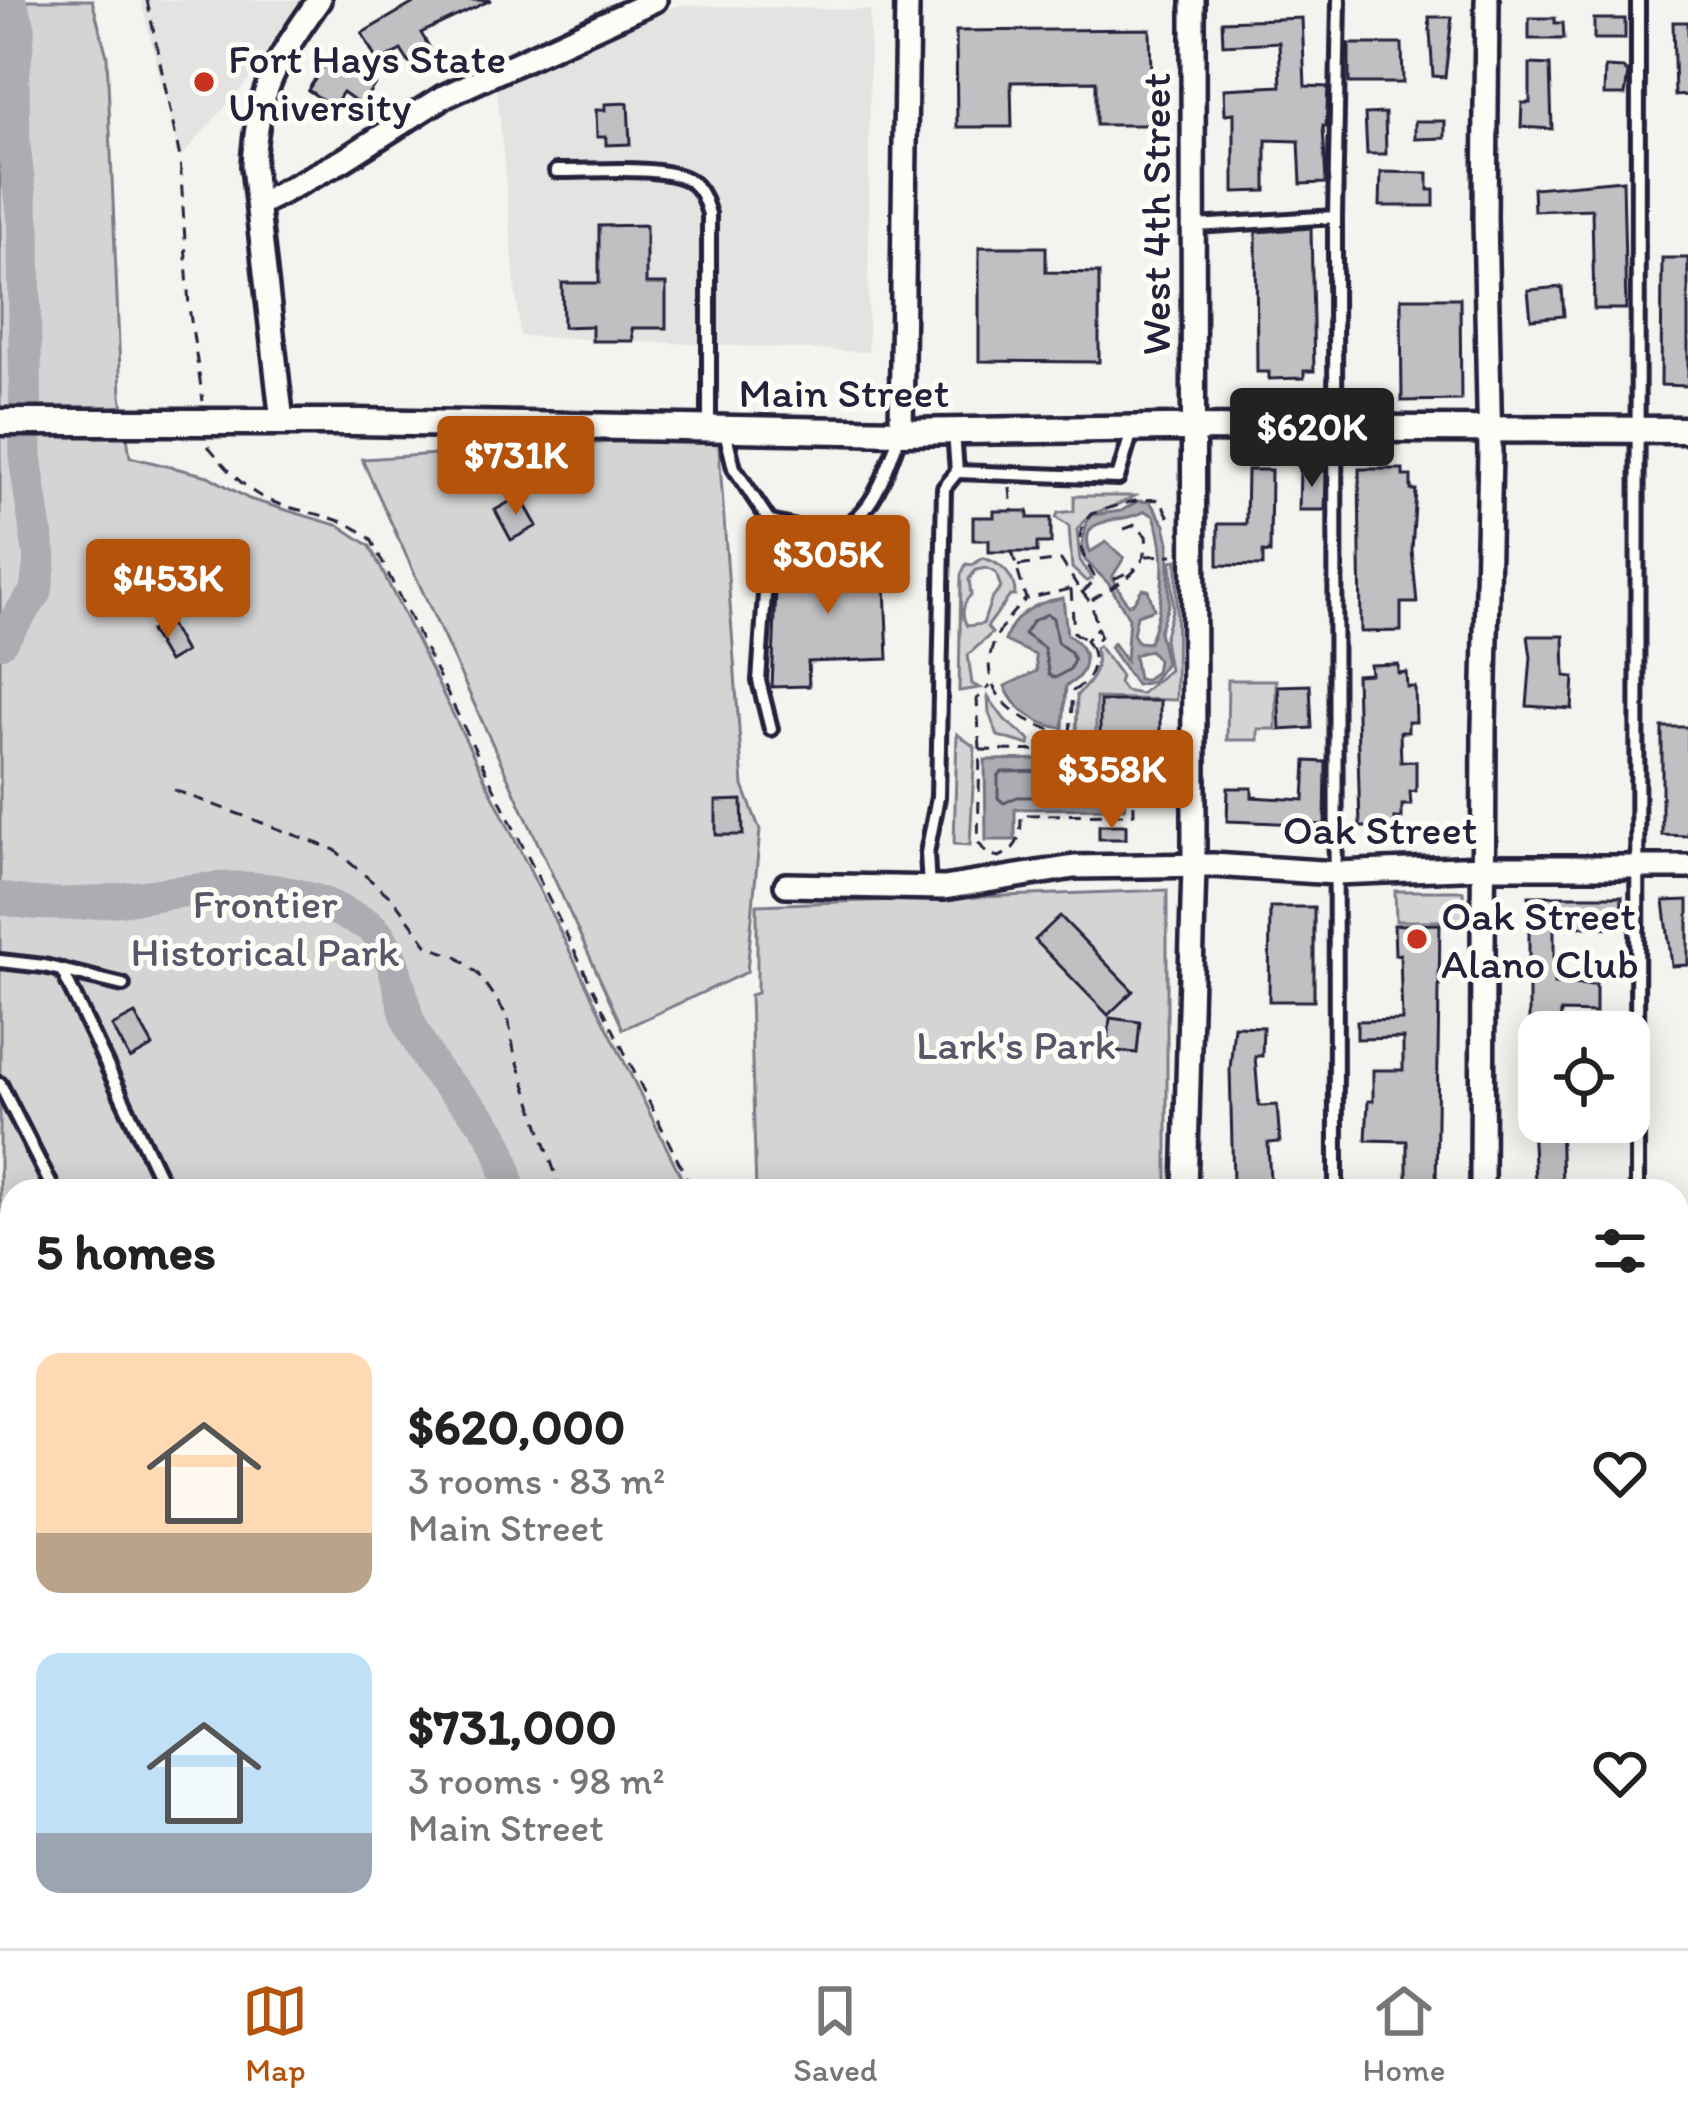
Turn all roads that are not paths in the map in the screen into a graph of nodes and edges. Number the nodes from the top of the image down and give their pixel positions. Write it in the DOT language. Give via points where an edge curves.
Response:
graph roads {
  1 [pos="319,0"];
  2 [pos="655,0"];
  3 [pos="907,0"];
  4 [pos="1193,0"];
  5 [pos="1339,0"];
  6 [pos="1487,0"];
  7 [pos="1637,0"];
  8 [pos="556,171"];
  9 [pos="258,205"];
  10 [pos="1335,217"];
  11 [pos="1196,226"];
  12 [pos="0,422"];
  13 [pos="282,422"];
  14 [pos="1194,429"];
  15 [pos="1489,429"];
  16 [pos="1337,430"];
  17 [pos="1637,430"];
  18 [pos="1688,430"];
  19 [pos="717,431"];
  20 [pos="1132,431"];
  21 [pos="901,432"];
  22 [pos="954,432"];
  23 [pos="957,472"];
  24 [pos="770,522"];
  25 [pos="771,729"];
  26 [pos="1194,866"];
  27 [pos="1484,867"];
  28 [pos="1688,867"];
  29 [pos="1636,869"];
  30 [pos="1336,873"];
  31 [pos="786,885"];
  32 [pos="929,888"];
  33 [pos="0,962"];
  34 [pos="62,970"];
  35 [pos="123,985"];
  36 [pos="0,1084"];
  37 [pos="48,1179"];
  38 [pos="160,1179"];
  39 [pos="1185,1179"];
  40 [pos="1336,1179"];
  41 [pos="1482,1179"];
  42 [pos="1637,1179"];
  1 -- 9 [label="street" via="266,82 255,129"];
  2 -- 9 [label="street" via="443,97"];
  3 -- 21 [label="street"];
  4 -- 11 [label="street, West 4th Street"];
  5 -- 10 [label="lane"];
  6 -- 15 [label="street"];
  7 -- 17 [label="lane"];
  8 -- 19 [label="lane" via="667,173 702,193"];
  9 -- 13 [label="street"];
  10 -- 11 [label="lane"];
  10 -- 16 [label="lane"];
  11 -- 14 [label="street, West 4th Street"];
  12 -- 13 [label="street, Main Street"];
  13 -- 19 [label="street, Main Street"];
  14 -- 16 [label="street, Main Street"];
  14 -- 20 [label="street, Main Street"];
  14 -- 26 [label="street, West 4th Street"];
  15 -- 16 [label="street, Main Street"];
  15 -- 17 [label="street, Main Street"];
  15 -- 27 [label="street"];
  16 -- 30 [label="lane"];
  17 -- 18 [label="street, Main Street"];
  17 -- 29 [label="lane"];
  19 -- 21 [label="street, Main Street"];
  19 -- 24 [label="lane"];
  20 -- 22 [label="street, Main Street"];
  20 -- 23 [label="lane" via="1118,478"];
  21 -- 22 [label="street, Main Street"];
  21 -- 24 [label="lane" via="873,500 851,524 821,532"];
  22 -- 23 [label="lane"];
  23 -- 32 [label="lane" via="944,488"];
  24 -- 25 [label="lane" via="759,681"];
  26 -- 30 [label="street, Oak Street"];
  26 -- 32 [label="street, Oak Street" via="1074,867"];
  26 -- 39 [label="street, West 4th Street"];
  27 -- 29 [label="street, Oak Street"];
  27 -- 30 [label="street, Oak Street"];
  27 -- 41 [label="street"];
  28 -- 29 [label="street, Oak Street"];
  29 -- 42 [label="lane"];
  30 -- 40 [label="lane"];
  31 -- 32 [label="street, Oak Street"];
  33 -- 34 [label="lane"];
  34 -- 35 [label="lane"];
  34 -- 38 [label="lane"];
  36 -- 37 [label="lane"];
}
